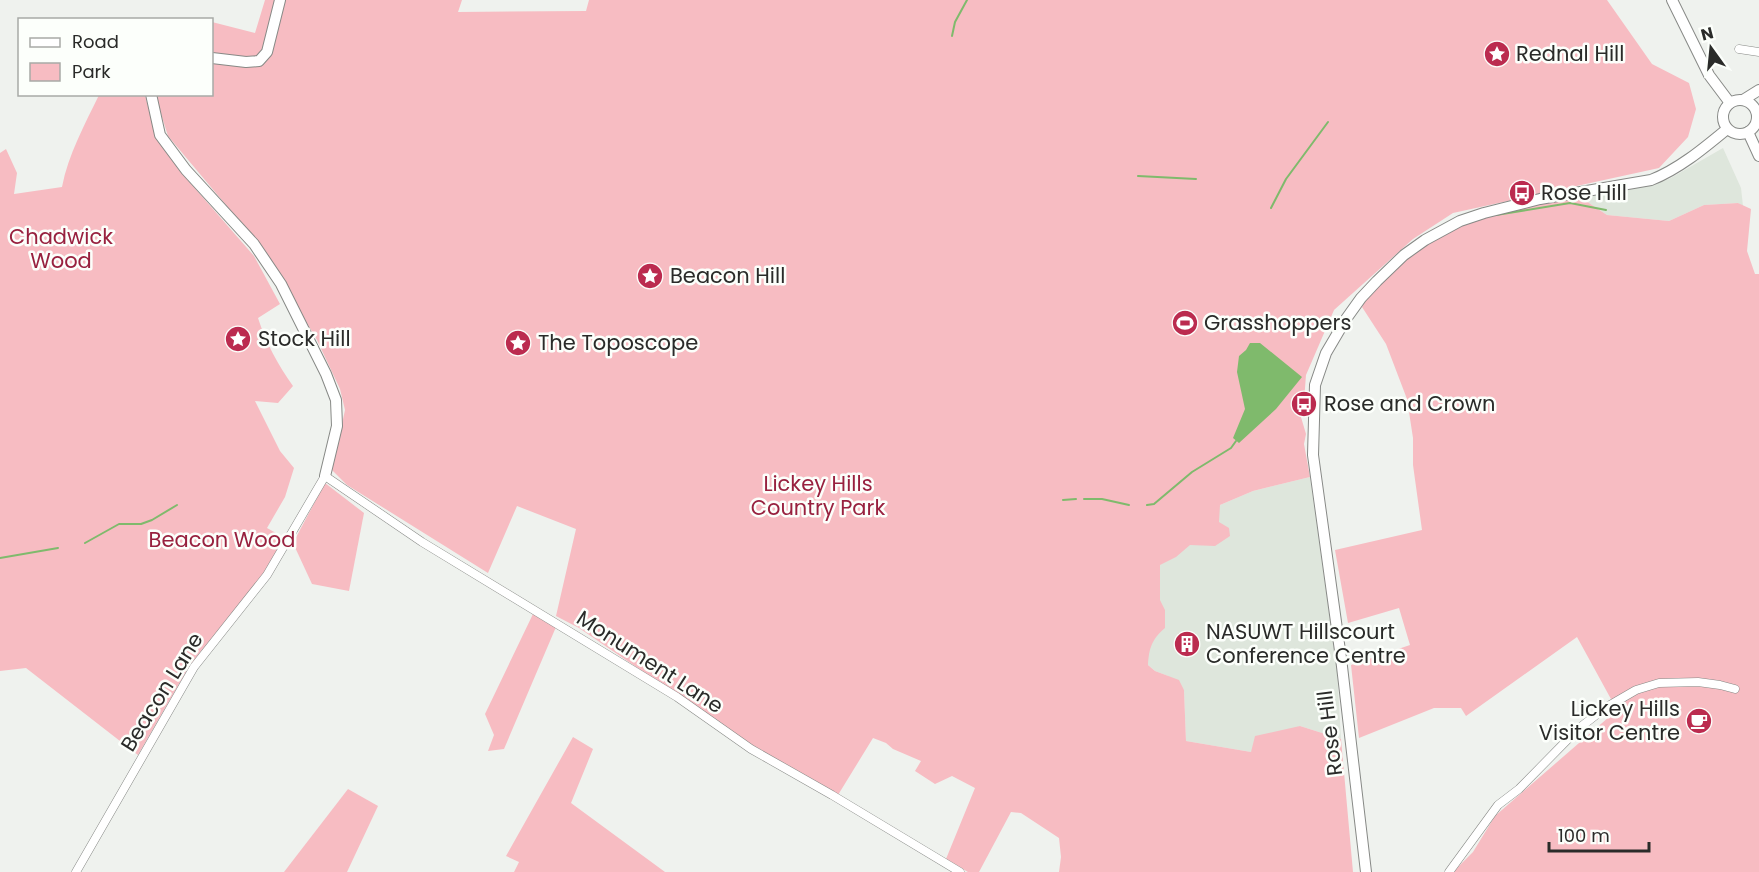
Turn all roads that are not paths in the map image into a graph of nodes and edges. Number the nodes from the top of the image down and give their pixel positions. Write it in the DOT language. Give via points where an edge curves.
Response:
graph roads {
  1 [pos="280,0"];
  2 [pos="1672,0"];
  3 [pos="1738,49"];
  4 [pos="1759,52"];
  5 [pos="213,58"];
  6 [pos="1759,90"];
  7 [pos="151,96"];
  8 [pos="1759,97"];
  9 [pos="1743,100"];
  10 [pos="1730,103"];
  11 [pos="1755,108"];
  12 [pos="1727,129"];
  13 [pos="1748,132"];
  14 [pos="1759,156"];
  15 [pos="325,476"];
  16 [pos="1735,689"];
  17 [pos="76,872"];
  18 [pos="960,872"];
  19 [pos="1366,872"];
  20 [pos="1449,872"];
  1 -- 5 [label="main road" via="267,52 259,61"];
  2 -- 10 [label="main road" via="1709,75"];
  3 -- 4 [label="street"];
  6 -- 9 [label="main road"];
  7 -- 15 [label="main road" via="160,135 186,170 254,244 280,284 326,374 336,400 337,426"];
  8 -- 11 [label="main road"];
  9 -- 10 [label="main road"];
  9 -- 11 [label="main road"];
  10 -- 12 [label="main road" via="1723,115"];
  11 -- 13 [label="main road" via="1757,122"];
  12 -- 13 [label="main road" via="1737,134"];
  12 -- 19 [label="main road, Rose Hill" via="1651,180 1484,213 1425,240 1361,298 1326,353 1315,385 1313,455"];
  13 -- 14 [label="main road"];
  15 -- 17 [label="street, Beacon Lane" via="267,575 194,667"];
  15 -- 18 [label="street, Monument Lane" via="422,542 677,697 751,749"];
  16 -- 20 [label="street" via="1698,682 1659,682 1605,708 1498,806"];
}
